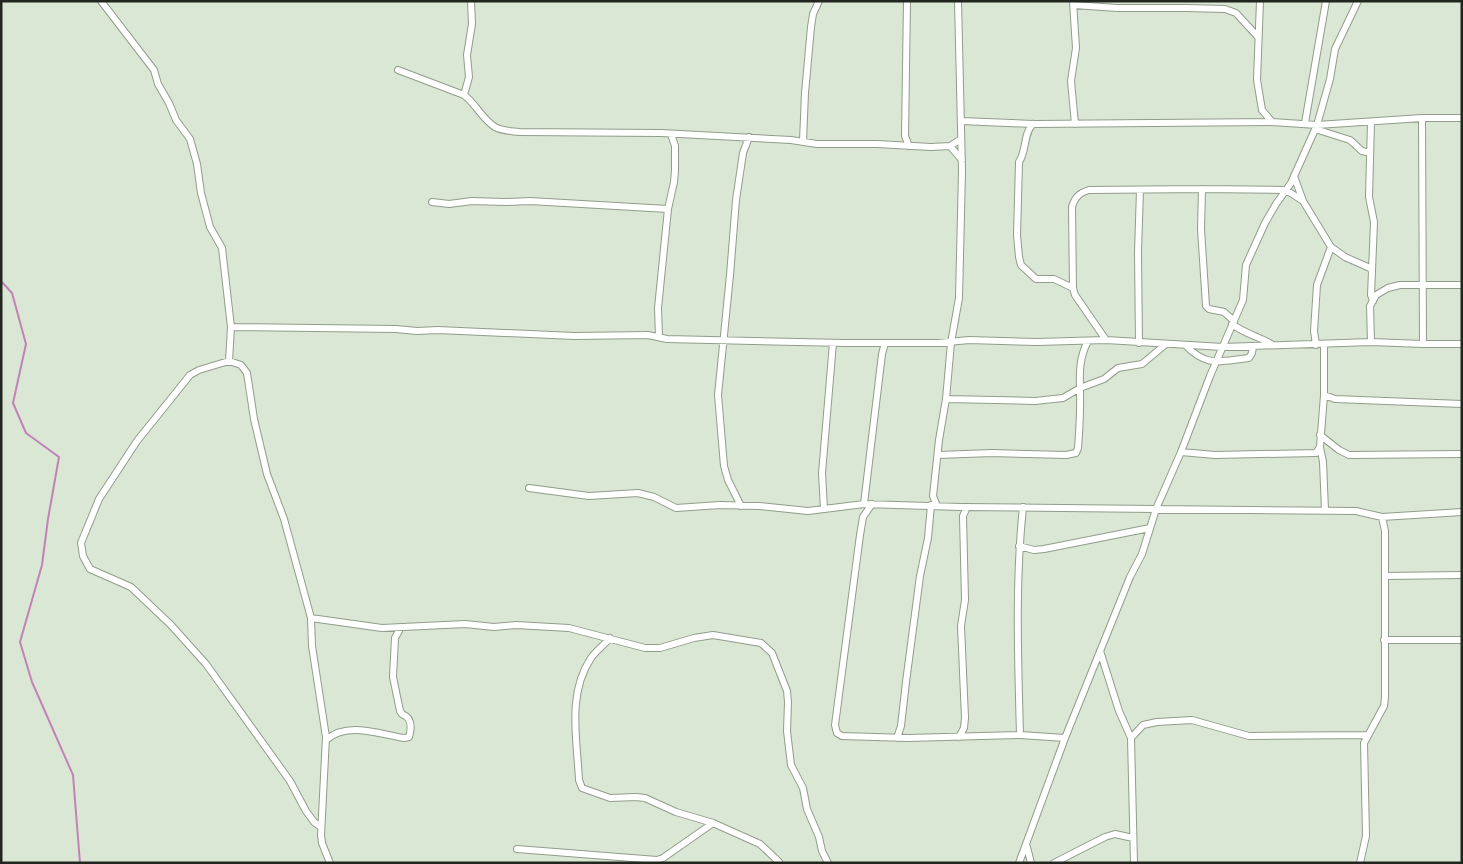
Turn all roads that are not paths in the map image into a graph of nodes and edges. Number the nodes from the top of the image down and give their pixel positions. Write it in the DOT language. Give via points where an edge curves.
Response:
graph roads {
  1 [pos="101,1"];
  2 [pos="471,1"];
  3 [pos="819,1"];
  4 [pos="907,1"];
  5 [pos="958,1"];
  6 [pos="1260,1"];
  7 [pos="1326,1"];
  8 [pos="1358,1"];
  9 [pos="1073,3"];
  10 [pos="1258,37"];
  11 [pos="398,70"];
  12 [pos="464,95"];
  13 [pos="1422,118"];
  14 [pos="1462,118"];
  15 [pos="961,121"];
  16 [pos="1272,122"];
  17 [pos="1371,122"];
  18 [pos="1033,124"];
  19 [pos="1075,124"];
  20 [pos="1305,124"];
  21 [pos="1316,127"];
  22 [pos="671,134"];
  23 [pos="749,137"];
  24 [pos="962,139"];
  25 [pos="804,141"];
  26 [pos="909,146"];
  27 [pos="950,146"];
  28 [pos="1370,153"];
  29 [pos="962,160"];
  30 [pos="1294,176"];
  31 [pos="1202,189"];
  32 [pos="1140,190"];
  33 [pos="1286,190"];
  34 [pos="1303,201"];
  35 [pos="432,202"];
  36 [pos="668,210"];
  37 [pos="1331,247"];
  38 [pos="1372,271"];
  39 [pos="1371,285"];
  40 [pos="1423,285"];
  41 [pos="1462,285"];
  42 [pos="1073,288"];
  43 [pos="1380,292"];
  44 [pos="1373,301"];
  45 [pos="1233,322"];
  46 [pos="231,327"];
  47 [pos="659,337"];
  48 [pos="723,339"];
  49 [pos="1106,340"];
  50 [pos="1088,341"];
  51 [pos="1371,342"];
  52 [pos="833,343"];
  53 [pos="885,343"];
  54 [pos="951,343"];
  55 [pos="1139,343"];
  56 [pos="1166,344"];
  57 [pos="1423,344"];
  58 [pos="1462,344"];
  59 [pos="1185,345"];
  60 [pos="1316,345"];
  61 [pos="1324,345"];
  62 [pos="1253,346"];
  63 [pos="1274,346"];
  64 [pos="1223,347"];
  65 [pos="229,361"];
  66 [pos="1216,362"];
  67 [pos="1080,388"];
  68 [pos="1324,395"];
  69 [pos="946,399"];
  70 [pos="1462,404"];
  71 [pos="1320,435"];
  72 [pos="1320,447"];
  73 [pos="1181,452"];
  74 [pos="1462,454"];
  75 [pos="938,455"];
  76 [pos="529,488"];
  77 [pos="933,496"];
  78 [pos="864,504"];
  79 [pos="872,504"];
  80 [pos="931,505"];
  81 [pos="741,506"];
  82 [pos="956,507"];
  83 [pos="967,507"];
  84 [pos="1023,507"];
  85 [pos="824,509"];
  86 [pos="1156,509"];
  87 [pos="1326,510"];
  88 [pos="1462,512"];
  89 [pos="964,516"];
  90 [pos="1395,516"];
  91 [pos="1382,517"];
  92 [pos="1150,528"];
  93 [pos="1385,531"];
  94 [pos="1019,546"];
  95 [pos="1462,575"];
  96 [pos="1385,576"];
  97 [pos="311,618"];
  98 [pos="402,628"];
  99 [pos="610,638"];
  100 [pos="1384,640"];
  101 [pos="1462,640"];
  102 [pos="1100,652"];
  103 [pos="901,726"];
  104 [pos="1020,735"];
  105 [pos="1367,735"];
  106 [pos="959,737"];
  107 [pos="897,738"];
  108 [pos="910,738"];
  109 [pos="1065,738"];
  110 [pos="1131,738"];
  111 [pos="326,740"];
  112 [pos="713,823"];
  113 [pos="321,827"];
  114 [pos="1133,838"];
  115 [pos="1026,846"];
  116 [pos="517,849"];
  117 [pos="779,862"];
  118 [pos="330,863"];
  119 [pos="828,863"];
  120 [pos="1019,863"];
  121 [pos="1031,863"];
  122 [pos="1054,863"];
  123 [pos="1134,863"];
  124 [pos="1360,863"];
  1 -- 46 [label="street" via="154,70 176,120 190,139 210,227 222,248"];
  2 -- 12 [label="street" via="472,24 467,55 469,77"];
  3 -- 25 [label="street" via="811,26 804,92"];
  4 -- 26 [label="street" via="905,136"];
  5 -- 15 [label="street"];
  6 -- 10 [label="street"];
  7 -- 20 [label="street"];
  8 -- 21 [label="street" via="1335,49"];
  9 -- 10 [label="street" via="1117,8 1225,9 1236,13"];
  9 -- 19 [label="street" via="1076,48 1071,81"];
  10 -- 16 [label="street" via="1260,106"];
  11 -- 12 [label="street"];
  12 -- 22 [label="street" via="487,121 505,130"];
  13 -- 14 [label="street"];
  13 -- 17 [label="street"];
  13 -- 40 [label="street"];
  15 -- 18 [label="street"];
  15 -- 24 [label="street"];
  16 -- 19 [label="street"];
  16 -- 20 [label="street"];
  17 -- 21 [label="street"];
  17 -- 28 [label="street"];
  18 -- 19 [label="street"];
  18 -- 42 [label="street" via="1019,162 1019,257 1021,264 1036,279 1054,280"];
  20 -- 21 [label="street"];
  21 -- 28 [label="street" via="1350,140 1362,151"];
  21 -- 30 [label="street"];
  22 -- 23 [label="street"];
  22 -- 36 [label="street" via="675,146 675,170"];
  23 -- 25 [label="street"];
  23 -- 48 [label="street" via="743,153 736,200"];
  24 -- 27 [label="street"];
  24 -- 29 [label="street"];
  25 -- 26 [label="street"];
  26 -- 27 [label="street"];
  27 -- 29 [label="street"];
  28 -- 38 [label="street" via="1369,197 1374,222"];
  29 -- 54 [label="street" via="959,298"];
  30 -- 33 [label="street"];
  30 -- 34 [label="street"];
  31 -- 32 [label="street"];
  31 -- 33 [label="street"];
  31 -- 45 [label="street" via="1200,229 1206,306 1224,312"];
  32 -- 42 [label="street" via="1089,190 1074,200"];
  32 -- 55 [label="street"];
  33 -- 34 [label="street"];
  33 -- 45 [label="street" via="1265,223 1246,265 1242,300"];
  34 -- 37 [label="street"];
  35 -- 36 [label="street" via="530,201"];
  36 -- 47 [label="street" via="658,308"];
  37 -- 38 [label="street"];
  37 -- 60 [label="street" via="1317,285"];
  38 -- 39 [label="street"];
  39 -- 43 [label="street"];
  39 -- 44 [label="street"];
  40 -- 41 [label="street"];
  40 -- 43 [label="street" via="1400,285"];
  40 -- 57 [label="street"];
  42 -- 49 [label="street"];
  43 -- 44 [label="street"];
  44 -- 51 [label="street" via="1370,306"];
  45 -- 63 [label="street" via="1241,331"];
  45 -- 64 [label="street"];
  46 -- 47 [label="street"];
  46 -- 65 [label="street"];
  47 -- 48 [label="street"];
  48 -- 52 [label="street"];
  48 -- 81 [label="street" via="718,395 720,429 724,466"];
  49 -- 50 [label="street"];
  49 -- 55 [label="street"];
  50 -- 54 [label="street" via="969,340"];
  50 -- 67 [label="street" via="1082,352"];
  51 -- 57 [label="street"];
  51 -- 61 [label="street"];
  52 -- 53 [label="street"];
  52 -- 85 [label="street" via="822,472"];
  53 -- 54 [label="street"];
  53 -- 78 [label="street"];
  54 -- 69 [label="street"];
  55 -- 56 [label="street"];
  56 -- 59 [label="street"];
  56 -- 67 [label="street" via="1142,364 1118,368 1104,379"];
  57 -- 58 [label="street"];
  59 -- 64 [label="street"];
  59 -- 66 [label="street" via="1196,356"];
  60 -- 61 [label="street"];
  60 -- 63 [label="street"];
  61 -- 68 [label="street"];
  62 -- 63 [label="street"];
  62 -- 64 [label="street"];
  62 -- 66 [label="street" via="1249,358"];
  64 -- 66 [label="street"];
  65 -- 97 [label="street" via="241,365 246,373 267,474 284,519"];
  65 -- 113 [label="street" via="190,375 137,441 99,500 81,543 83,556 90,569 131,587 206,664 290,780 306,811"];
  66 -- 73 [label="street"];
  67 -- 69 [label="street" via="1063,398 1036,401"];
  67 -- 75 [label="street" via="1078,448 1073,455"];
  68 -- 70 [label="street" via="1335,399"];
  68 -- 71 [label="street"];
  69 -- 75 [label="street"];
  71 -- 72 [label="street"];
  71 -- 74 [label="street" via="1349,455"];
  72 -- 73 [label="street" via="1316,452 1216,455"];
  72 -- 87 [label="street"];
  73 -- 86 [label="street"];
  75 -- 77 [label="street"];
  76 -- 81 [label="street" via="589,496 638,493 676,508"];
  77 -- 80 [label="street"];
  77 -- 80 [label="street"];
  78 -- 79 [label="street"];
  78 -- 85 [label="street"];
  79 -- 80 [label="street"];
  79 -- 107 [label="street" via="861,528 835,725 837,733 842,736"];
  80 -- 82 [label="street"];
  80 -- 103 [label="street"];
  81 -- 85 [label="street" via="808,511"];
  82 -- 83 [label="street"];
  82 -- 89 [label="street"];
  83 -- 84 [label="street"];
  83 -- 89 [label="street"];
  84 -- 86 [label="street"];
  84 -- 94 [label="street"];
  86 -- 87 [label="street"];
  86 -- 92 [label="street"];
  87 -- 91 [label="street" via="1356,511"];
  88 -- 90 [label="street"];
  89 -- 106 [label="street" via="965,600 962,626 965,718"];
  90 -- 91 [label="street"];
  90 -- 93 [label="street"];
  91 -- 93 [label="street"];
  92 -- 94 [label="street" via="1044,549"];
  92 -- 102 [label="street"];
  93 -- 96 [label="street"];
  94 -- 104 [label="street"];
  95 -- 96 [label="street"];
  96 -- 100 [label="street"];
  97 -- 98 [label="street"];
  97 -- 111 [label="street"];
  98 -- 99 [label="street" via="516,625 569,628"];
  98 -- 111 [label="street" via="395,638 393,682 400,711 411,721 408,737 354,729 341,730"];
  99 -- 112 [label="street" via="591,658 577,691 575,704 582,788 610,798 645,798"];
  99 -- 119 [label="street" via="645,648 660,648 713,636 761,643 772,652 787,691 791,765"];
  100 -- 101 [label="street"];
  100 -- 105 [label="street" via="1384,706"];
  102 -- 109 [label="street"];
  102 -- 110 [label="street"];
  103 -- 107 [label="street"];
  103 -- 108 [label="street"];
  104 -- 106 [label="street"];
  104 -- 109 [label="street"];
  105 -- 110 [label="street" via="1250,736 1192,720 1143,725"];
  105 -- 124 [label="street" via="1364,743 1366,836"];
  106 -- 108 [label="street"];
  107 -- 108 [label="street"];
  109 -- 115 [label="street"];
  110 -- 114 [label="street"];
  111 -- 113 [label="street"];
  112 -- 116 [label="street" via="657,860"];
  112 -- 117 [label="street" via="760,844"];
  113 -- 118 [label="street" via="322,843"];
  114 -- 122 [label="street" via="1115,834 1105,837"];
  114 -- 123 [label="street"];
  115 -- 120 [label="street"];
  115 -- 121 [label="street"];
}
